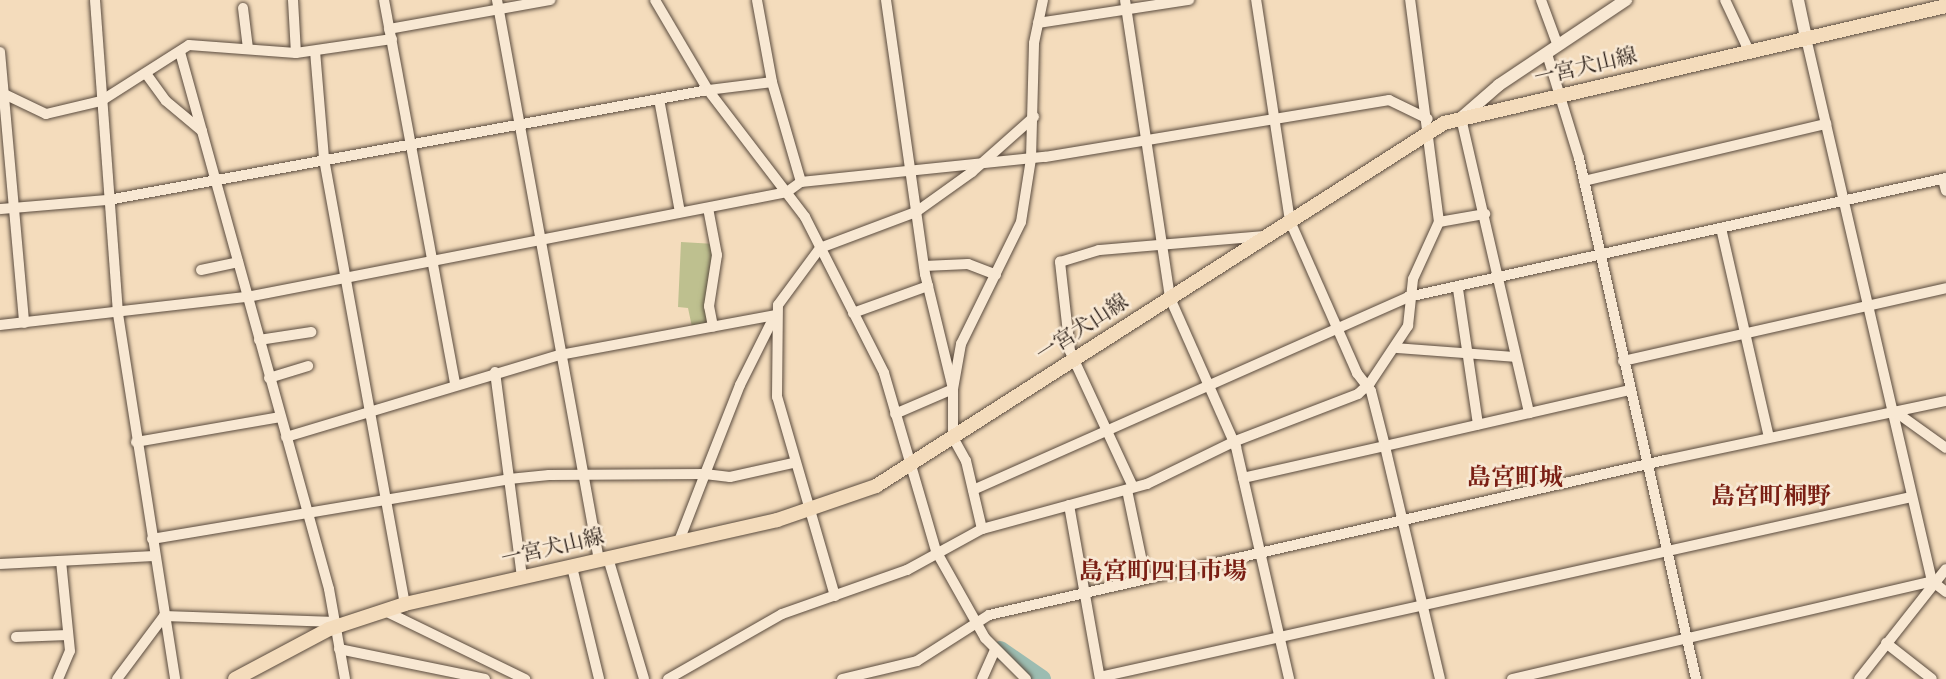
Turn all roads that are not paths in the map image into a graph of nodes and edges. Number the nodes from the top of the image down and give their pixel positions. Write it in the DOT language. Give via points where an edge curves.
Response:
graph roads {
  1 [pos="94,0"];
  2 [pos="293,0"];
  3 [pos="384,0"];
  4 [pos="550,0"];
  5 [pos="655,0"];
  6 [pos="757,0"];
  7 [pos="886,0"];
  8 [pos="1043,0"];
  9 [pos="1189,0"];
  10 [pos="1256,0"];
  11 [pos="1410,0"];
  12 [pos="1541,0"];
  13 [pos="1626,0"];
  14 [pos="1725,0"];
  15 [pos="1798,0"];
  16 [pos="497,4"];
  17 [pos="1126,5"];
  18 [pos="1946,5"];
  19 [pos="243,8"];
  20 [pos="1038,23"];
  21 [pos="390,34"];
  22 [pos="1806,38"];
  23 [pos="1558,46"];
  24 [pos="248,47"];
  25 [pos="315,51"];
  26 [pos="1749,51"];
  27 [pos="0,52"];
  28 [pos="180,52"];
  29 [pos="296,52"];
  30 [pos="1547,54"];
  31 [pos="147,75"];
  32 [pos="772,82"];
  33 [pos="708,90"];
  34 [pos="2,92"];
  35 [pos="1559,95"];
  36 [pos="659,99"];
  37 [pos="101,101"];
  38 [pos="1034,117"];
  39 [pos="1275,117"];
  40 [pos="1461,118"];
  41 [pos="519,124"];
  42 [pos="1826,124"];
  43 [pos="1427,126"];
  44 [pos="201,131"];
  45 [pos="1146,138"];
  46 [pos="410,144"];
  47 [pos="324,159"];
  48 [pos="1031,159"];
  49 [pos="982,164"];
  50 [pos="911,173"];
  51 [pos="215,179"];
  52 [pos="1945,179"];
  53 [pos="1584,181"];
  54 [pos="800,183"];
  55 [pos="1946,191"];
  56 [pos="787,192"];
  57 [pos="108,200"];
  58 [pos="1844,201"];
  59 [pos="13,208"];
  60 [pos="708,208"];
  61 [pos="0,209"];
  62 [pos="680,212"];
  63 [pos="916,212"];
  64 [pos="1485,214"];
  65 [pos="1290,221"];
  66 [pos="1439,222"];
  67 [pos="1721,228"];
  68 [pos="1266,236"];
  69 [pos="539,239"];
  70 [pos="1163,247"];
  71 [pos="820,248"];
  72 [pos="1601,255"];
  73 [pos="430,258"];
  74 [pos="238,262"];
  75 [pos="924,266"];
  76 [pos="201,270"];
  77 [pos="345,275"];
  78 [pos="996,275"];
  79 [pos="1499,278"];
  80 [pos="928,286"];
  81 [pos="1946,288"];
  82 [pos="1458,289"];
  83 [pos="247,297"];
  84 [pos="1408,297"];
  85 [pos="1170,298"];
  86 [pos="1868,306"];
  87 [pos="853,313"];
  88 [pos="118,314"];
  89 [pos="775,315"];
  90 [pos="24,323"];
  91 [pos="0,325"];
  92 [pos="713,327"];
  93 [pos="1337,327"];
  94 [pos="311,331"];
  95 [pos="1746,334"];
  96 [pos="259,340"];
  97 [pos="1396,348"];
  98 [pos="559,355"];
  99 [pos="1471,355"];
  100 [pos="1516,357"];
  101 [pos="1075,360"];
  102 [pos="1623,360"];
  103 [pos="308,366"];
  104 [pos="495,372"];
  105 [pos="269,378"];
  106 [pos="455,384"];
  107 [pos="1208,384"];
  108 [pos="1364,387"];
  109 [pos="953,389"];
  110 [pos="1629,390"];
  111 [pos="1946,401"];
  112 [pos="1893,410"];
  113 [pos="371,411"];
  114 [pos="1529,413"];
  115 [pos="895,414"];
  116 [pos="279,417"];
  117 [pos="1478,425"];
  118 [pos="1106,430"];
  119 [pos="286,437"];
  120 [pos="1769,437"];
  121 [pos="953,438"];
  122 [pos="136,442"];
  123 [pos="1233,442"];
  124 [pos="1385,446"];
  125 [pos="1946,448"];
  126 [pos="793,463"];
  127 [pos="1645,464"];
  128 [pos="908,468"];
  129 [pos="705,474"];
  130 [pos="583,476"];
  131 [pos="1243,478"];
  132 [pos="509,479"];
  133 [pos="1130,488"];
  134 [pos="973,490"];
  135 [pos="1911,497"];
  136 [pos="384,498"];
  137 [pos="1069,505"];
  138 [pos="809,512"];
  139 [pos="307,513"];
  140 [pos="1402,519"];
  141 [pos="982,529"];
  142 [pos="152,539"];
  143 [pos="679,541"];
  144 [pos="936,551"];
  145 [pos="1666,552"];
  146 [pos="1261,554"];
  147 [pos="154,556"];
  148 [pos="604,559"];
  149 [pos="61,561"];
  150 [pos="0,564"];
  151 [pos="572,567"];
  152 [pos="1946,569"];
  153 [pos="1145,576"];
  154 [pos="523,577"];
  155 [pos="1933,582"];
  156 [pos="1084,592"];
  157 [pos="1946,592"];
  158 [pos="835,596"];
  159 [pos="405,604"];
  160 [pos="1423,605"];
  161 [pos="385,611"];
  162 [pos="164,616"];
  163 [pos="976,621"];
  164 [pos="336,624"];
  165 [pos="1279,634"];
  166 [pos="68,635"];
  167 [pos="16,638"];
  168 [pos="1687,639"];
  169 [pos="1886,643"];
  170 [pos="340,649"];
  171 [pos="995,650"];
  172 [pos="467,677"];
  173 [pos="1100,678"];
  174 [pos="58,679"];
  175 [pos="117,679"];
  176 [pos="175,679"];
  177 [pos="235,679"];
  178 [pos="345,679"];
  179 [pos="485,679"];
  180 [pos="524,679"];
  181 [pos="599,679"];
  182 [pos="644,679"];
  183 [pos="668,679"];
  184 [pos="842,679"];
  185 [pos="982,679"];
  186 [pos="1026,679"];
  187 [pos="1290,679"];
  188 [pos="1440,679"];
  189 [pos="1512,679"];
  190 [pos="1696,679"];
  191 [pos="1859,679"];
  192 [pos="1932,679"];
  1 -- 37 [label="street"];
  2 -- 29 [label="street"];
  3 -- 21 [label="street"];
  4 -- 16 [label="street"];
  5 -- 33 [label="street"];
  6 -- 32 [label="street"];
  7 -- 50 [label="street"];
  8 -- 20 [label="street"];
  9 -- 17 [label="street"];
  10 -- 39 [label="street"];
  11 -- 43 [label="street"];
  12 -- 23 [label="street"];
  13 -- 23 [label="street"];
  14 -- 26 [label="street"];
  15 -- 22 [label="street"];
  16 -- 21 [label="street"];
  16 -- 41 [label="street"];
  17 -- 20 [label="street"];
  17 -- 45 [label="street"];
  18 -- 22 [label="main road, 一宮犬山線"];
  19 -- 24 [label="street"];
  20 -- 38 [label="street"];
  21 -- 25 [label="street"];
  21 -- 46 [label="street"];
  22 -- 26 [label="main road, 一宮犬山線"];
  22 -- 42 [label="street"];
  23 -- 30 [label="street"];
  24 -- 28 [label="street" via="200,43"];
  24 -- 29 [label="street"];
  25 -- 29 [label="street"];
  25 -- 47 [label="street"];
  26 -- 35 [label="main road, 一宮犬山線"];
  27 -- 34 [label="street"];
  28 -- 31 [label="street"];
  28 -- 44 [label="street"];
  30 -- 35 [label="street"];
  30 -- 40 [label="street" via="1499,85"];
  31 -- 37 [label="street"];
  31 -- 44 [label="street" via="166,101"];
  32 -- 33 [label="street"];
  32 -- 54 [label="street"];
  33 -- 36 [label="street"];
  33 -- 56 [label="street"];
  34 -- 37 [label="street" via="46,114"];
  34 -- 59 [label="street"];
  35 -- 40 [label="main road, 一宮犬山線"];
  35 -- 53 [label="street"];
  36 -- 41 [label="street"];
  36 -- 62 [label="street"];
  37 -- 57 [label="street"];
  38 -- 48 [label="street"];
  38 -- 49 [label="street"];
  39 -- 43 [label="street" via="1389,100"];
  39 -- 45 [label="street"];
  39 -- 65 [label="street"];
  40 -- 43 [label="main road, 一宮犬山線"];
  40 -- 64 [label="street"];
  41 -- 46 [label="street"];
  41 -- 69 [label="street"];
  42 -- 53 [label="street"];
  42 -- 58 [label="street"];
  43 -- 65 [label="main road, 一宮犬山線"];
  43 -- 66 [label="street"];
  44 -- 51 [label="street"];
  45 -- 48 [label="street"];
  45 -- 70 [label="street"];
  46 -- 47 [label="street"];
  46 -- 73 [label="street"];
  47 -- 51 [label="street"];
  47 -- 77 [label="street"];
  48 -- 49 [label="street"];
  48 -- 78 [label="street" via="1021,222"];
  49 -- 50 [label="street"];
  49 -- 63 [label="street"];
  50 -- 54 [label="street"];
  50 -- 63 [label="street"];
  51 -- 57 [label="street"];
  51 -- 74 [label="street"];
  52 -- 55 [label="street"];
  52 -- 58 [label="street"];
  53 -- 72 [label="street"];
  54 -- 56 [label="street"];
  56 -- 60 [label="street"];
  56 -- 71 [label="street"];
  57 -- 59 [label="street"];
  57 -- 88 [label="street"];
  58 -- 67 [label="street"];
  58 -- 86 [label="street"];
  59 -- 61 [label="street"];
  59 -- 90 [label="street"];
  60 -- 62 [label="street"];
  60 -- 92 [label="street" via="717,255 709,306"];
  62 -- 69 [label="street"];
  63 -- 71 [label="street"];
  63 -- 75 [label="street"];
  64 -- 66 [label="street"];
  64 -- 79 [label="street"];
  65 -- 68 [label="main road, 一宮犬山線"];
  65 -- 93 [label="street"];
  66 -- 84 [label="street"];
  67 -- 72 [label="street"];
  67 -- 95 [label="street"];
  68 -- 70 [label="street"];
  68 -- 85 [label="main road, 一宮犬山線"];
  69 -- 73 [label="street"];
  69 -- 98 [label="street"];
  70 -- 85 [label="street"];
  70 -- 101 [label="street" via="1099,250 1060,262 1066,331"];
  71 -- 87 [label="street"];
  71 -- 89 [label="street" via="789,286"];
  72 -- 79 [label="street"];
  72 -- 102 [label="street"];
  73 -- 77 [label="street"];
  73 -- 106 [label="street"];
  74 -- 76 [label="street"];
  74 -- 83 [label="street"];
  75 -- 78 [label="street" via="968,264"];
  75 -- 80 [label="street"];
  77 -- 83 [label="street"];
  77 -- 113 [label="street"];
  78 -- 109 [label="street" via="961,344"];
  79 -- 82 [label="street"];
  79 -- 100 [label="street"];
  80 -- 87 [label="street"];
  80 -- 109 [label="street"];
  81 -- 86 [label="street"];
  82 -- 84 [label="street"];
  82 -- 99 [label="street"];
  83 -- 88 [label="street"];
  83 -- 96 [label="street"];
  84 -- 93 [label="street"];
  84 -- 97 [label="street" via="1408,326"];
  85 -- 101 [label="main road, 一宮犬山線"];
  85 -- 107 [label="street"];
  86 -- 95 [label="street"];
  86 -- 112 [label="street"];
  87 -- 115 [label="street" via="884,373"];
  88 -- 90 [label="street"];
  88 -- 122 [label="street"];
  89 -- 92 [label="street"];
  89 -- 126 [label="street" via="777,396"];
  89 -- 129 [label="street" via="740,385"];
  90 -- 91 [label="street"];
  92 -- 98 [label="street"];
  93 -- 107 [label="street"];
  93 -- 108 [label="street"];
  94 -- 96 [label="street"];
  95 -- 102 [label="street"];
  95 -- 120 [label="street"];
  96 -- 105 [label="street"];
  97 -- 99 [label="street"];
  97 -- 108 [label="street"];
  98 -- 104 [label="street"];
  98 -- 130 [label="street"];
  99 -- 100 [label="street"];
  99 -- 117 [label="street"];
  100 -- 114 [label="street"];
  101 -- 118 [label="street"];
  101 -- 121 [label="main road, 一宮犬山線"];
  102 -- 110 [label="street"];
  103 -- 105 [label="street"];
  104 -- 106 [label="street"];
  104 -- 132 [label="street"];
  105 -- 116 [label="street"];
  106 -- 113 [label="street"];
  107 -- 118 [label="street" via="1130,424"];
  107 -- 123 [label="street"];
  108 -- 123 [label="street" via="1358,394"];
  108 -- 124 [label="street" via="1371,391"];
  109 -- 115 [label="street"];
  109 -- 121 [label="street"];
  110 -- 114 [label="street"];
  110 -- 127 [label="street"];
  111 -- 112 [label="street"];
  112 -- 120 [label="street"];
  112 -- 125 [label="street"];
  112 -- 135 [label="street"];
  113 -- 119 [label="street"];
  113 -- 136 [label="street"];
  114 -- 117 [label="street"];
  115 -- 128 [label="street"];
  116 -- 119 [label="street"];
  116 -- 122 [label="street"];
  117 -- 124 [label="street"];
  118 -- 133 [label="street"];
  118 -- 134 [label="street"];
  119 -- 139 [label="street"];
  120 -- 127 [label="street"];
  121 -- 128 [label="main road, 一宮犬山線"];
  121 -- 134 [label="street"];
  122 -- 142 [label="street"];
  123 -- 131 [label="street"];
  123 -- 133 [label="street"];
  124 -- 131 [label="street"];
  124 -- 140 [label="street"];
  126 -- 129 [label="street" via="730,477"];
  126 -- 138 [label="street"];
  127 -- 140 [label="street"];
  127 -- 145 [label="street"];
  128 -- 138 [label="main road, 一宮犬山線"];
  128 -- 144 [label="street"];
  129 -- 130 [label="street"];
  129 -- 143 [label="street"];
  130 -- 132 [label="street"];
  130 -- 148 [label="street"];
  131 -- 146 [label="street"];
  132 -- 136 [label="street"];
  132 -- 154 [label="street"];
  133 -- 137 [label="street"];
  133 -- 153 [label="street"];
  134 -- 141 [label="street"];
  135 -- 145 [label="street"];
  135 -- 155 [label="street"];
  136 -- 139 [label="street"];
  136 -- 159 [label="street"];
  137 -- 141 [label="street"];
  137 -- 156 [label="street"];
  138 -- 143 [label="main road, 一宮犬山線"];
  138 -- 158 [label="street"];
  139 -- 142 [label="street"];
  139 -- 164 [label="street"];
  140 -- 146 [label="street"];
  140 -- 160 [label="street"];
  141 -- 144 [label="street"];
  142 -- 147 [label="street"];
  143 -- 148 [label="main road, 一宮犬山線"];
  144 -- 158 [label="street" via="907,569"];
  144 -- 163 [label="street"];
  145 -- 160 [label="street"];
  145 -- 168 [label="street"];
  146 -- 153 [label="street"];
  146 -- 165 [label="street"];
  147 -- 149 [label="street"];
  147 -- 162 [label="street"];
  148 -- 151 [label="main road, 一宮犬山線"];
  148 -- 182 [label="street"];
  149 -- 150 [label="street"];
  149 -- 166 [label="street"];
  151 -- 154 [label="main road, 一宮犬山線"];
  151 -- 181 [label="street"];
  152 -- 155 [label="street"];
  153 -- 156 [label="street"];
  154 -- 159 [label="main road, 一宮犬山線"];
  155 -- 157 [label="street"];
  155 -- 168 [label="street"];
  155 -- 169 [label="street"];
  156 -- 163 [label="street"];
  156 -- 173 [label="street"];
  158 -- 183 [label="street" via="782,614"];
  159 -- 161 [label="main road, 一宮犬山線"];
  160 -- 165 [label="street"];
  160 -- 188 [label="street"];
  161 -- 164 [label="main road, 一宮犬山線"];
  161 -- 180 [label="street"];
  162 -- 164 [label="street"];
  162 -- 175 [label="street"];
  162 -- 176 [label="street"];
  163 -- 171 [label="street"];
  163 -- 184 [label="street" via="917,661"];
  164 -- 170 [label="street"];
  164 -- 177 [label="main road, 一宮犬山線"];
  165 -- 173 [label="street"];
  165 -- 187 [label="street"];
  166 -- 167 [label="street"];
  166 -- 174 [label="street" via="71,651"];
  168 -- 189 [label="street"];
  168 -- 190 [label="street"];
  169 -- 191 [label="street"];
  169 -- 192 [label="street"];
  170 -- 172 [label="street"];
  170 -- 178 [label="street"];
  171 -- 185 [label="street"];
  171 -- 186 [label="street"];
  172 -- 179 [label="street"];
}
